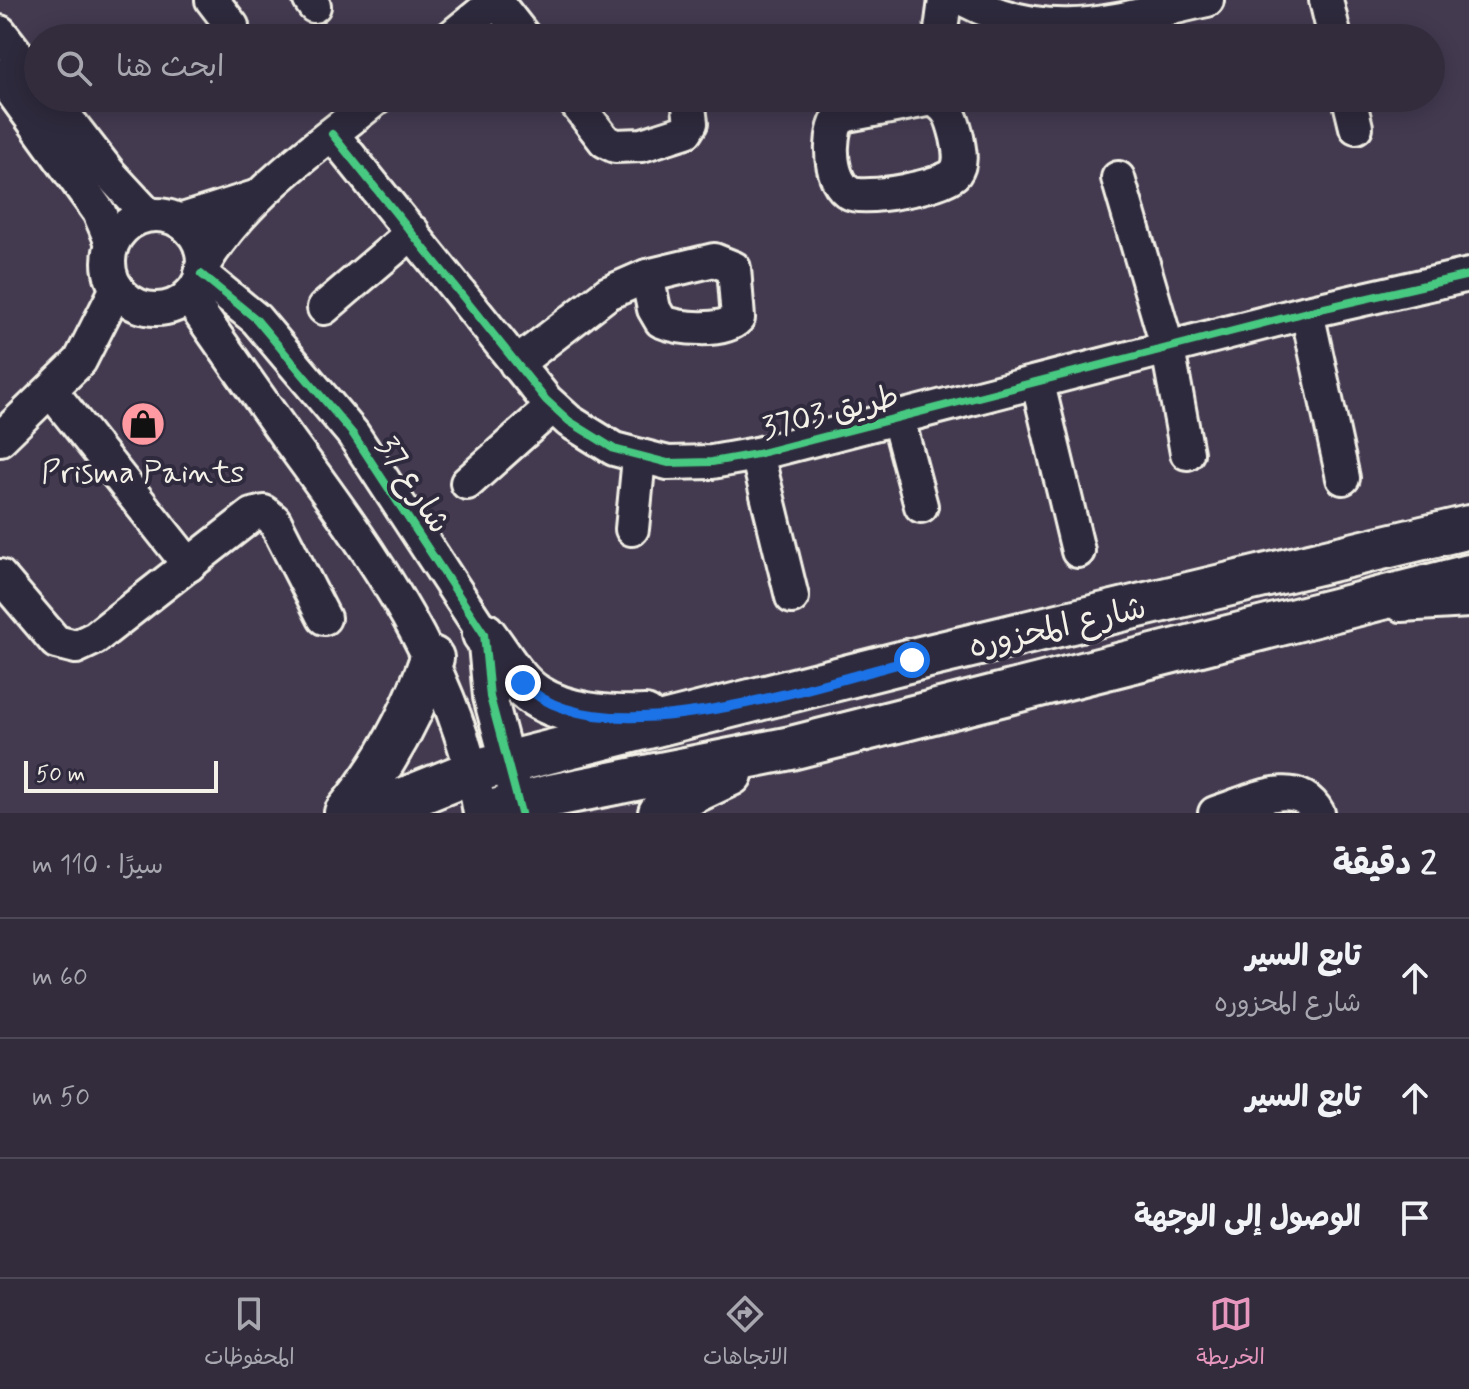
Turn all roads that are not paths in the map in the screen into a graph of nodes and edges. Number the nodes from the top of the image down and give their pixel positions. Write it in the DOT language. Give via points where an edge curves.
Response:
graph roads {
  1 [pos="212,0"];
  2 [pos="945,0"];
  3 [pos="965,0"];
  4 [pos="1207,0"];
  5 [pos="1326,0"];
  6 [pos="496,1"];
  7 [pos="230,24"];
  8 [pos="467,24"];
  9 [pos="514,24"];
  10 [pos="942,24"];
  11 [pos="1036,24"];
  12 [pos="1083,24"];
  13 [pos="1332,24"];
  14 [pos="2,38"];
  15 [pos="0,75"];
  16 [pos="24,87"];
  17 [pos="24,93"];
  18 [pos="38,112"];
  19 [pos="45,112"];
  20 [pos="360,112"];
  21 [pos="585,112"];
  22 [pos="690,112"];
  23 [pos="332,134"];
  24 [pos="1118,178"];
  25 [pos="255,197"];
  26 [pos="164,218"];
  27 [pos="413,232"];
  28 [pos="112,243"];
  29 [pos="1469,275"];
  30 [pos="647,276"];
  31 [pos="197,279"];
  32 [pos="117,288"];
  33 [pos="324,308"];
  34 [pos="1307,312"];
  35 [pos="1168,349"];
  36 [pos="516,364"];
  37 [pos="1038,384"];
  38 [pos="51,391"];
  39 [pos="552,407"];
  40 [pos="898,419"];
  41 [pos="1,437"];
  42 [pos="1187,453"];
  43 [pos="757,454"];
  44 [pos="639,458"];
  45 [pos="1343,478"];
  46 [pos="467,483"];
  47 [pos="921,506"];
  48 [pos="1469,527"];
  49 [pos="632,529"];
  50 [pos="1078,551"];
  51 [pos="189,565"];
  52 [pos="0,576"];
  53 [pos="1469,576"];
  54 [pos="792,597"];
  55 [pos="1469,601"];
  56 [pos="1354,605"];
  57 [pos="324,618"];
  58 [pos="484,634"];
  59 [pos="432,658"];
  60 [pos="694,715"];
  61 [pos="791,748"];
  62 [pos="491,768"];
  63 [pos="502,811"];
  64 [pos="346,813"];
  65 [pos="370,813"];
  66 [pos="660,813"];
  67 [pos="1215,813"];
  68 [pos="1318,813"];
  1 -- 7 [label="street"];
  2 -- 10 [label="street"];
  3 -- 11 [label="street" via="1015,22"];
  4 -- 12 [label="street"];
  5 -- 13 [label="street"];
  6 -- 8 [label="street"];
  6 -- 9 [label="street"];
  14 -- 16 [label="street"];
  15 -- 17 [label="street"];
  18 -- 28 [label="street"];
  19 -- 26 [label="street"];
  20 -- 23 [label="street"];
  21 -- 22 [label="street" via="605,141 628,146 686,131"];
  23 -- 25 [label="street"];
  23 -- 27 [label="street, طريق 3703"];
  24 -- 35 [label="street"];
  25 -- 26 [label="street"];
  25 -- 31 [label="street" via="226,231"];
  26 -- 28 [label="street" via="127,224"];
  26 -- 31 [label="street" via="200,246"];
  27 -- 33 [label="street"];
  27 -- 36 [label="street, طريق 3703"];
  28 -- 32 [label="street" via="109,266"];
  29 -- 34 [label="street, طريق 3703"];
  30 -- 36 [label="street" via="608,293"];
  31 -- 32 [label="street" via="169,307 134,304"];
  31 -- 58 [label="street, شارع 37" via="256,319 353,434"];
  31 -- 59 [label="street"];
  32 -- 38 [label="street" via="80,361"];
  34 -- 35 [label="street, طريق 3703"];
  34 -- 45 [label="street"];
  35 -- 37 [label="street, طريق 3703"];
  35 -- 42 [label="street"];
  36 -- 39 [label="street, طريق 3703"];
  37 -- 40 [label="street, طريق 3703"];
  37 -- 50 [label="street"];
  38 -- 41 [label="street"];
  38 -- 51 [label="street"];
  39 -- 44 [label="street, طريق 3703" via="614,449"];
  39 -- 46 [label="street"];
  40 -- 43 [label="street, طريق 3703"];
  40 -- 47 [label="street"];
  43 -- 44 [label="street, طريق 3703" via="690,464"];
  43 -- 54 [label="street"];
  44 -- 49 [label="street"];
  48 -- 60 [label="main road, شارع المحزوره"];
  51 -- 52 [label="street" via="76,647 56,642"];
  51 -- 57 [label="street" via="252,515 264,512 274,520"];
  53 -- 56 [label="main road, شارع المحزوره"];
  55 -- 56 [label="street"];
  56 -- 61 [label="main road, شارع المحزوره"];
  58 -- 60 [label="main road" via="534,695 548,702 601,716"];
  58 -- 62 [label="street, شارع 37"];
  59 -- 62 [label="street" via="464,733"];
  59 -- 64 [label="main road" via="416,704 377,775"];
  60 -- 62 [label="main road, شارع المحزوره"];
  61 -- 63 [label="main road, شارع المحزوره"];
  61 -- 66 [label="main road" via="693,792"];
  62 -- 63 [label="street"];
  62 -- 65 [label="main road, شارع المحزوره"];
  67 -- 68 [label="street" via="1287,791 1303,794"];
}
